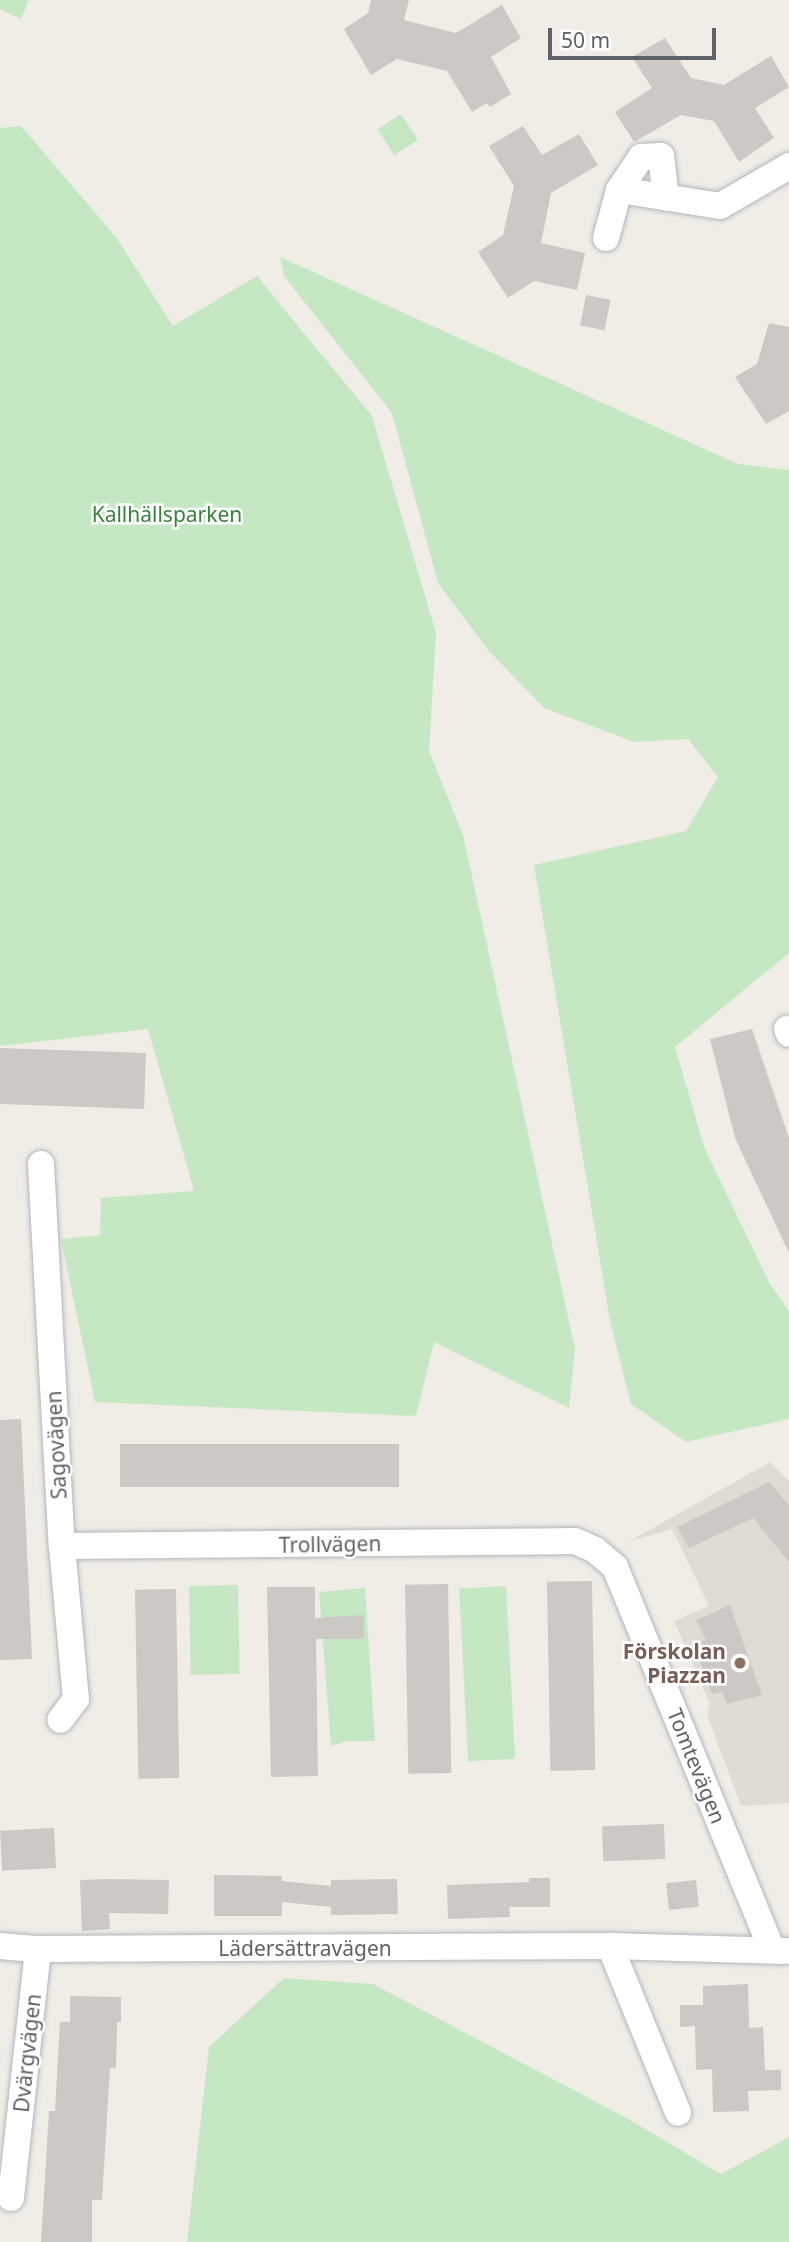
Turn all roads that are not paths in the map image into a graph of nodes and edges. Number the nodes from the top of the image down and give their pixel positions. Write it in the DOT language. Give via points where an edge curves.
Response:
graph roads {
  1 [pos="789,166"];
  2 [pos="619,190"];
  3 [pos="666,198"];
  4 [pos="606,238"];
  5 [pos="41,1164"];
  6 [pos="62,1546"];
  7 [pos="595,1550"];
  8 [pos="60,1720"];
  9 [pos="0,1946"];
  10 [pos="610,1946"];
  11 [pos="38,1949"];
  12 [pos="781,1951"];
  13 [pos="678,2113"];
  14 [pos="11,2198"];
  1 -- 3 [label="street" via="720,206"];
  2 -- 3 [label="street"];
  2 -- 3 [label="street" via="640,157 661,156"];
  2 -- 4 [label="street"];
  5 -- 6 [label="street, Sagovägen"];
  6 -- 7 [label="street, Trollvägen" via="575,1541"];
  6 -- 8 [label="street, Sagovägen" via="76,1699"];
  7 -- 12 [label="street, Tomtevägen" via="615,1567"];
  9 -- 11 [label="street, Lädersättravägen"];
  10 -- 11 [label="street, Lädersättravägen"];
  10 -- 12 [label="street, Lädersättravägen"];
  10 -- 13 [label="street"];
  11 -- 14 [label="street, Dvärgvägen"];
}
